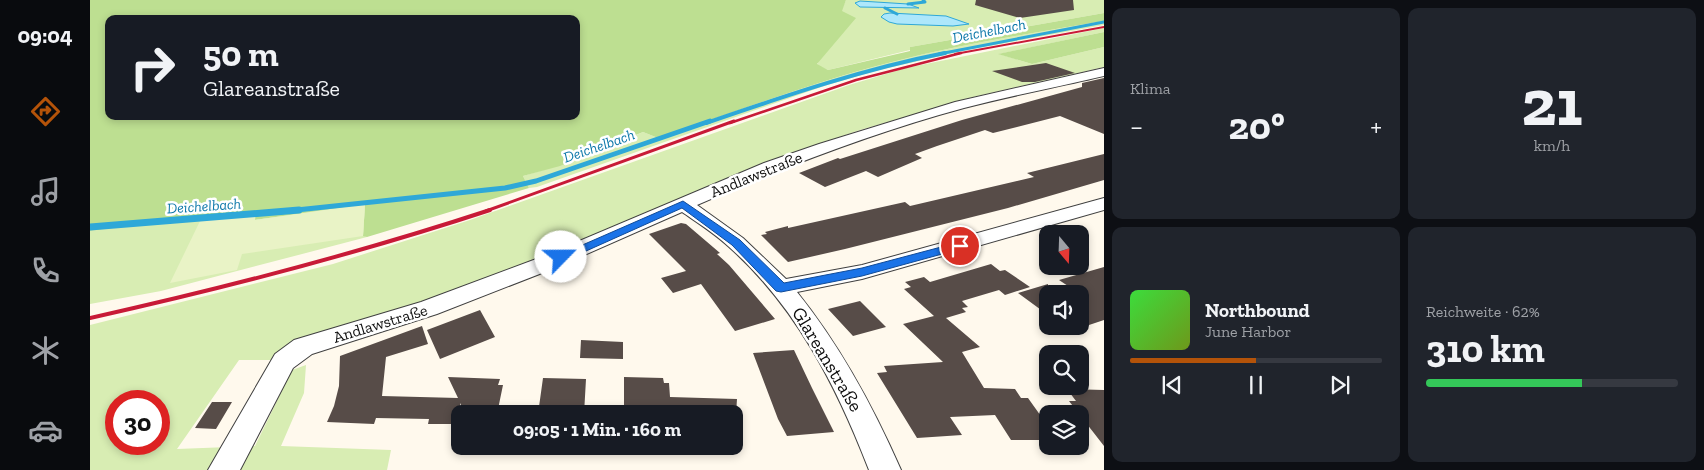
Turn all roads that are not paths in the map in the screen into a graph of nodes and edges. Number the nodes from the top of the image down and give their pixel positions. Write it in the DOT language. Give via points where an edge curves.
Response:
graph roads {
  1 [pos="1104,72"];
  2 [pos="683,204"];
  3 [pos="1104,204"];
  4 [pos="781,288"];
  5 [pos="224,470"];
  6 [pos="885,470"];
  1 -- 2 [label="street, Andlawstraße" via="960,105 880,128 770,167"];
  2 -- 4 [label="street, Glareanstraße" via="736,242"];
  2 -- 5 [label="street, Andlawstraße" via="515,276 429,308 303,347 284,361"];
  3 -- 4 [label="street" via="862,272"];
  4 -- 6 [label="street, Glareanstraße" via="803,313 846,384"];
}
